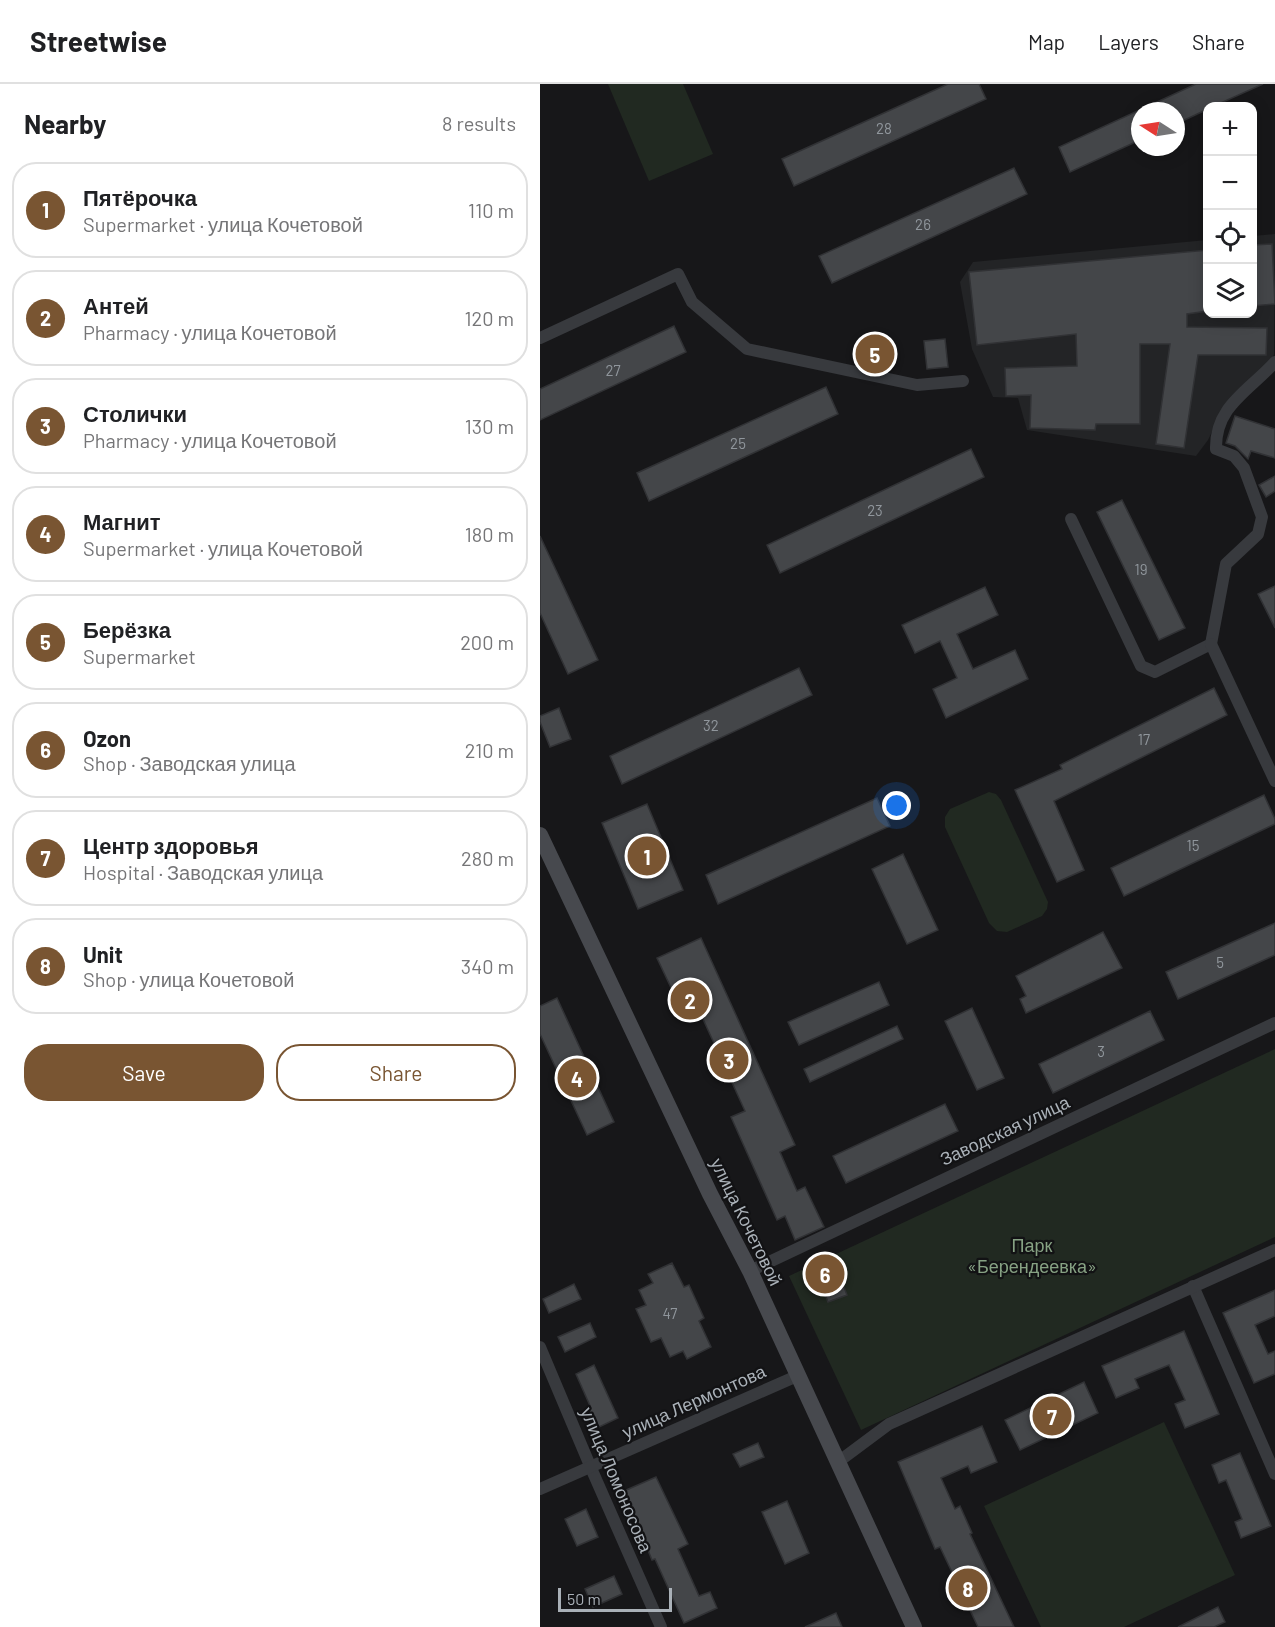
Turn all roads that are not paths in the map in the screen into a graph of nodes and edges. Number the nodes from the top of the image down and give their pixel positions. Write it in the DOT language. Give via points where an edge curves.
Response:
graph roads {
  1 [pos="540,338"];
  2 [pos="1275,362"];
  3 [pos="963,381"];
  4 [pos="1071,519"];
  5 [pos="1211,644"];
  6 [pos="1275,781"];
  7 [pos="540,835"];
  8 [pos="1275,1023"];
  9 [pos="1275,1250"];
  10 [pos="750,1272"];
  11 [pos="1192,1287"];
  12 [pos="540,1347"];
  13 [pos="797,1376"];
  14 [pos="838,1462"];
  15 [pos="591,1468"];
  16 [pos="1275,1474"];
  17 [pos="540,1490"];
  18 [pos="661,1627"];
  19 [pos="914,1627"];
  1 -- 3 [label="street" via="678,274 692,302 747,349 917,385"];
  2 -- 5 [label="street" via="1228,407 1216,433 1216,449 1234,456 1244,468 1262,516 1258,534 1226,564"];
  4 -- 5 [label="street" via="1142,666 1155,672"];
  5 -- 6 [label="street"];
  7 -- 10 [label="main road, улица Кочетовой"];
  8 -- 10 [label="street, Заводская улица"];
  9 -- 11 [label="street"];
  10 -- 13 [label="main road, улица Кочетовой"];
  11 -- 14 [label="street" via="889,1424"];
  11 -- 16 [label="street"];
  12 -- 15 [label="street, улица Ломоносова"];
  13 -- 14 [label="main road, улица Кочетовой"];
  13 -- 15 [label="street, улица Лермонтова"];
  14 -- 19 [label="main road, улица Кочетовой"];
  15 -- 17 [label="street, улица Лермонтова"];
  15 -- 18 [label="street, улица Ломоносова"];
}
